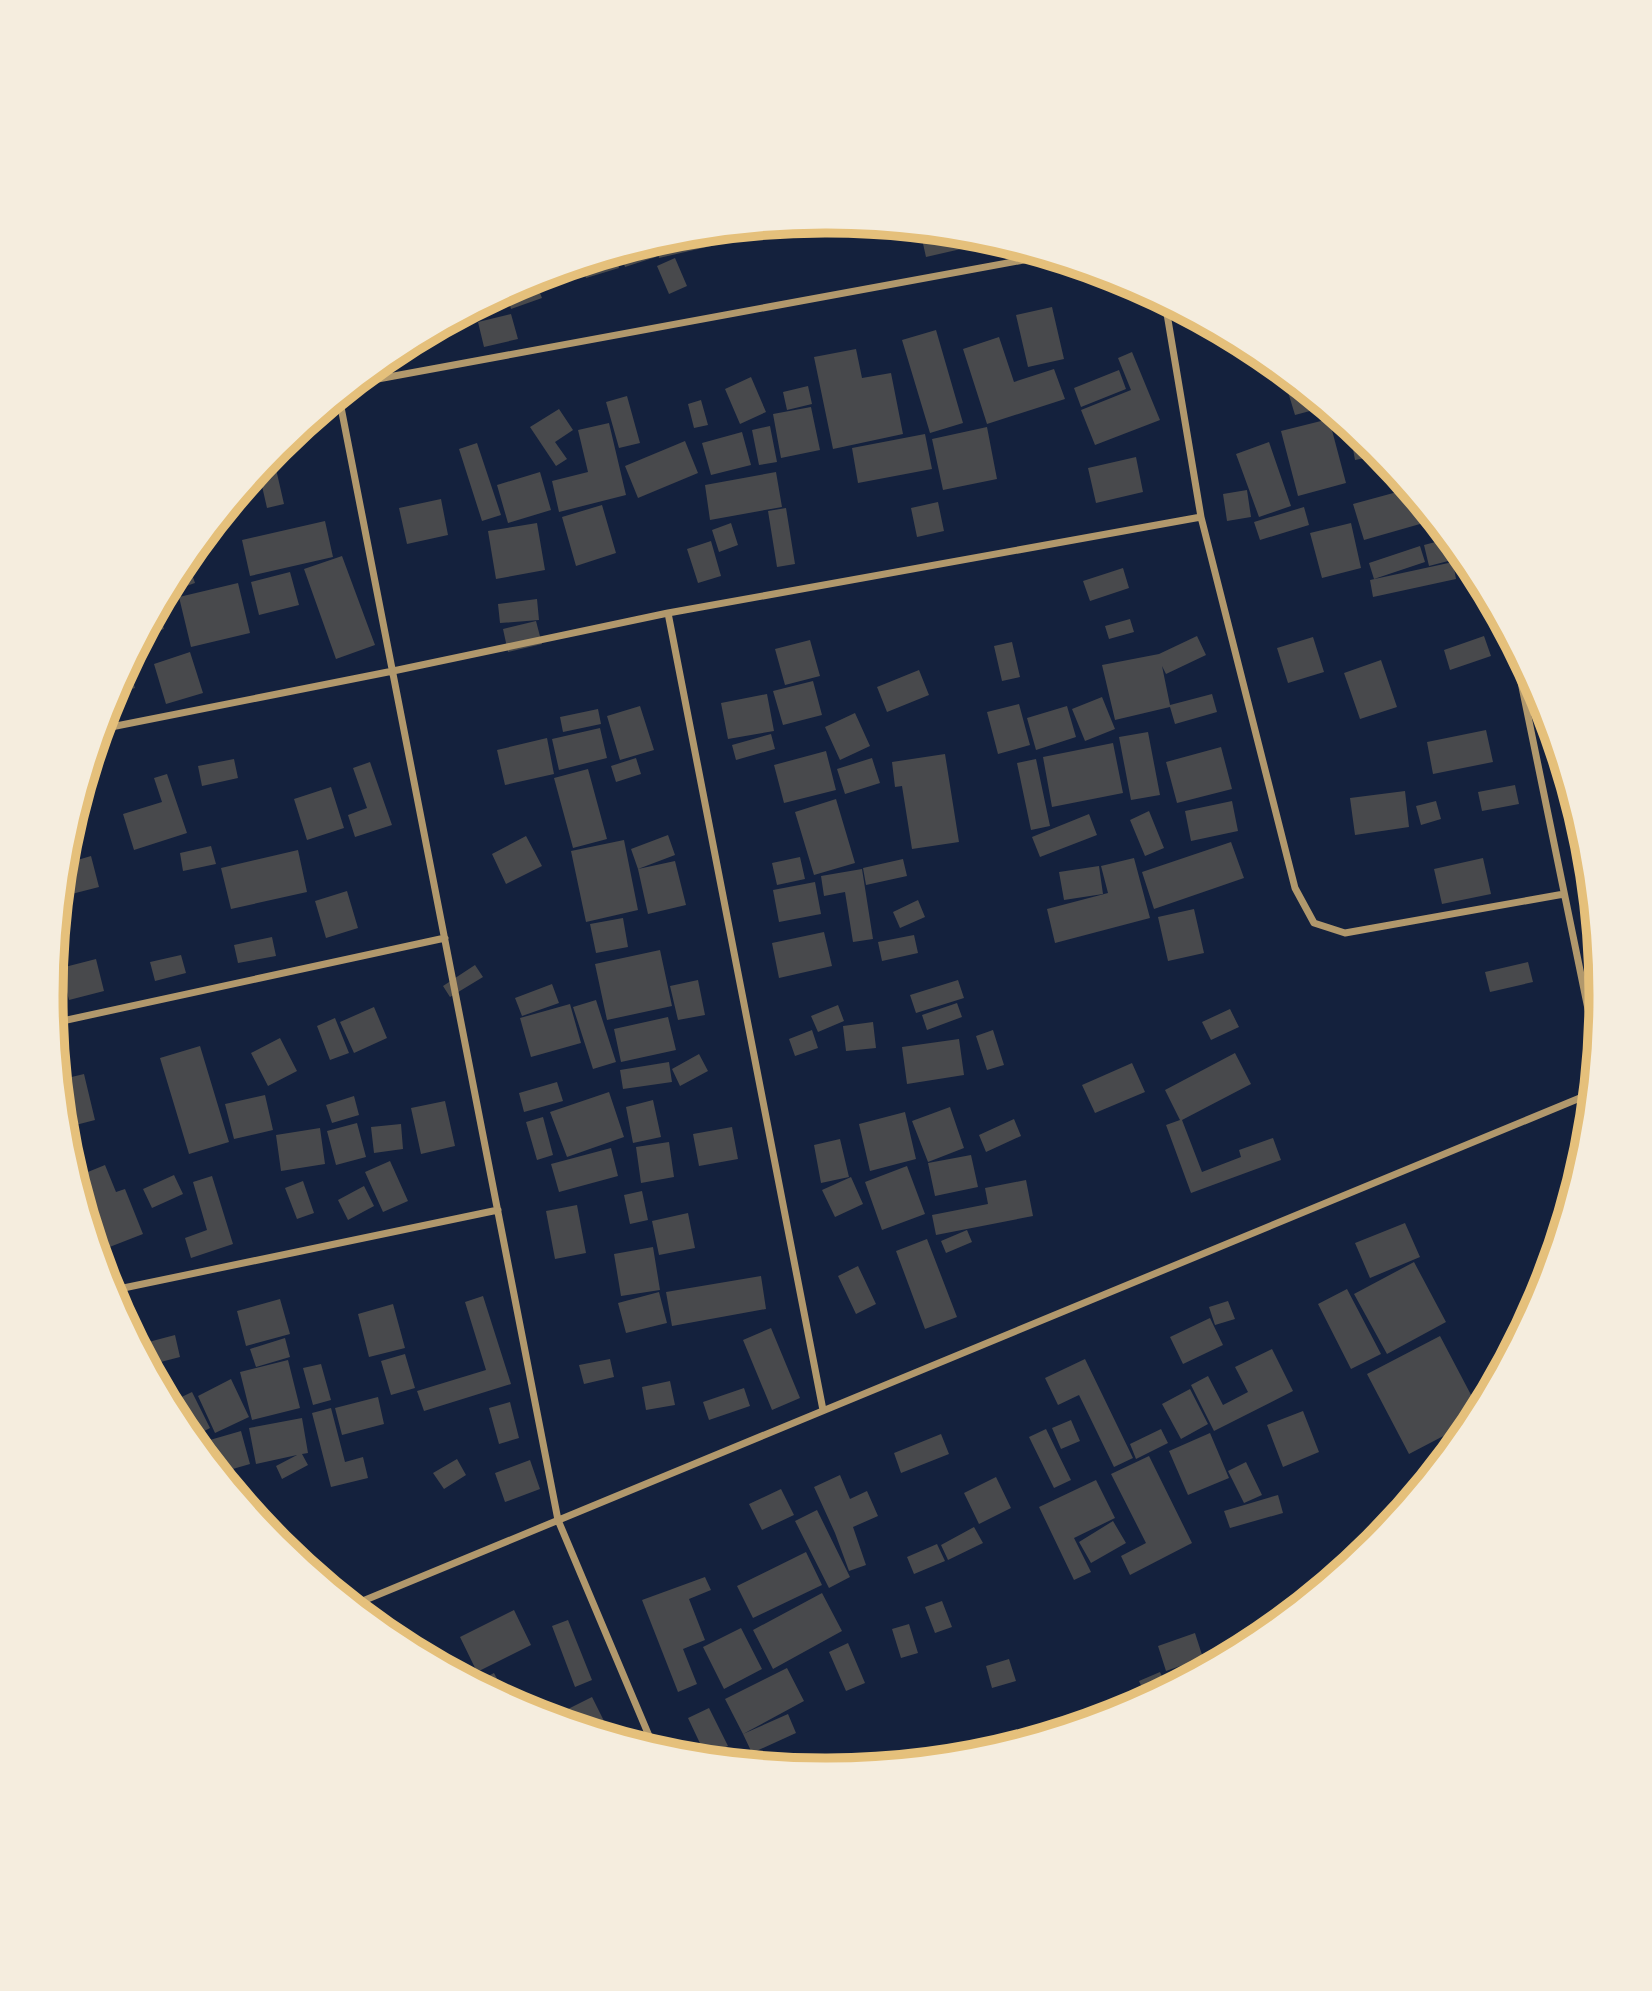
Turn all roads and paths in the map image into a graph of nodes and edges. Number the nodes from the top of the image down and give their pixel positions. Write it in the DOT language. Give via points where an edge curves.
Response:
graph roads {
  1 [pos="1027,259"];
  2 [pos="1167,313"];
  3 [pos="377,379"];
  4 [pos="341,407"];
  5 [pos="1201,517"];
  6 [pos="668,613"];
  7 [pos="393,671"];
  8 [pos="1521,682"];
  9 [pos="112,727"];
  10 [pos="1564,894"];
  11 [pos="445,938"];
  12 [pos="1588,1011"];
  13 [pos="64,1021"];
  14 [pos="1582,1097"];
  15 [pos="498,1210"];
  16 [pos="122,1288"];
  17 [pos="823,1410"];
  18 [pos="558,1520"];
  19 [pos="362,1601"];
  20 [pos="650,1738"];
  1 -- 3 [label="street"];
  2 -- 5 [label="street"];
  4 -- 7 [label="street"];
  5 -- 6 [label="street"];
  5 -- 10 [label="street" via="1295,888 1314,923 1345,933"];
  6 -- 7 [label="street"];
  6 -- 17 [label="street"];
  7 -- 9 [label="street"];
  7 -- 11 [label="street"];
  8 -- 10 [label="street"];
  10 -- 12 [label="street"];
  11 -- 13 [label="street"];
  11 -- 15 [label="street"];
  14 -- 17 [label="street"];
  15 -- 16 [label="street"];
  15 -- 18 [label="street"];
  17 -- 18 [label="street"];
  18 -- 19 [label="street"];
  18 -- 20 [label="street"];
}
